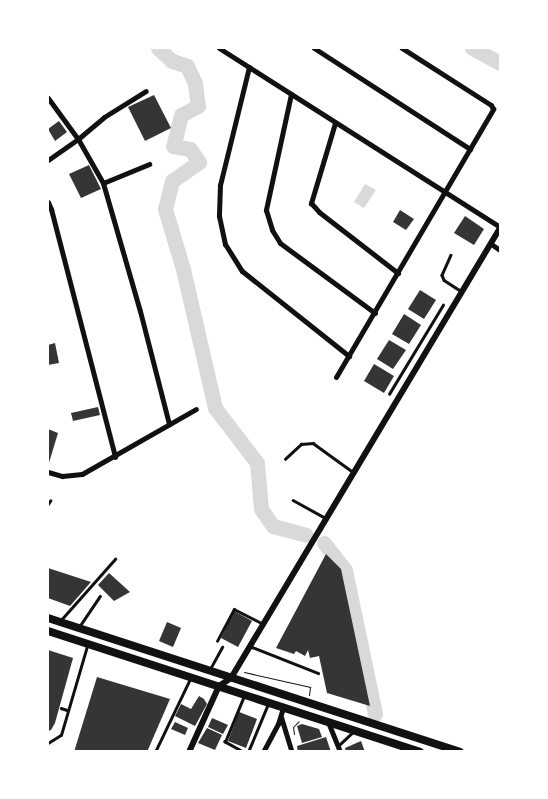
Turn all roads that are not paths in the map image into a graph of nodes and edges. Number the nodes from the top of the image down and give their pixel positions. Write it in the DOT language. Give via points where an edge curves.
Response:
graph roads {
  1 [pos="219,48"];
  2 [pos="314,48"];
  3 [pos="402,48"];
  4 [pos="249,67"];
  5 [pos="146,91"];
  6 [pos="291,94"];
  7 [pos="48,98"];
  8 [pos="335,122"];
  9 [pos="78,139"];
  10 [pos="470,149"];
  11 [pos="48,160"];
  12 [pos="149,164"];
  13 [pos="103,183"];
  14 [pos="446,192"];
  15 [pos="48,202"];
  16 [pos="500,228"];
  17 [pos="491,244"];
  18 [pos="500,250"];
  19 [pos="451,255"];
  20 [pos="398,273"];
  21 [pos="463,291"];
  22 [pos="443,305"];
  23 [pos="439,312"];
  24 [pos="375,313"];
  25 [pos="447,317"];
  26 [pos="349,356"];
  27 [pos="336,377"];
  28 [pos="390,394"];
  29 [pos="196,409"];
  30 [pos="169,424"];
  31 [pos="115,457"];
  32 [pos="285,459"];
  33 [pos="48,472"];
  34 [pos="354,473"];
  35 [pos="293,500"];
  36 [pos="327,519"];
  37 [pos="115,559"];
  38 [pos="100,596"];
  39 [pos="48,618"];
  40 [pos="59,622"];
  41 [pos="262,623"];
  42 [pos="78,628"];
  43 [pos="48,631"];
  44 [pos="217,642"];
  45 [pos="88,644"];
  46 [pos="249,646"];
  47 [pos="222,647"];
  48 [pos="209,671"];
  49 [pos="318,673"];
  50 [pos="191,678"];
  51 [pos="231,678"];
  52 [pos="219,686"];
  53 [pos="245,695"];
  54 [pos="268,703"];
  55 [pos="61,708"];
  56 [pos="283,708"];
  57 [pos="67,710"];
  58 [pos="281,718"];
  59 [pos="328,722"];
  60 [pos="354,731"];
  61 [pos="48,743"];
  62 [pos="339,749"];
  63 [pos="155,752"];
  64 [pos="189,752"];
  65 [pos="243,752"];
  66 [pos="248,752"];
  67 [pos="263,752"];
  68 [pos="292,752"];
  69 [pos="420,752"];
  70 [pos="460,752"];
  1 -- 4 [label="street"];
  2 -- 10 [label="street"];
  3 -- 10 [label="street" via="491,105 492,114"];
  4 -- 6 [label="street"];
  4 -- 26 [label="street" via="220,185 219,216 225,244 242,271"];
  5 -- 9 [label="street" via="104,117"];
  6 -- 8 [label="street"];
  6 -- 24 [label="street" via="267,202 272,230 280,243"];
  7 -- 9 [label="street"];
  8 -- 14 [label="street"];
  8 -- 20 [label="street" via="311,203"];
  9 -- 11 [label="street"];
  9 -- 13 [label="street"];
  10 -- 14 [label="street"];
  12 -- 13 [label="street"];
  13 -- 30 [label="street"];
  14 -- 16 [label="street"];
  14 -- 20 [label="street"];
  15 -- 31 [label="street"];
  16 -- 17 [label="street"];
  17 -- 18 [label="street"];
  17 -- 21 [label="street"];
  19 -- 21 [label="lane" via="442,275 444,280"];
  20 -- 24 [label="street"];
  21 -- 25 [label="street"];
  22 -- 23 [label="lane"];
  23 -- 25 [label="lane"];
  23 -- 28 [label="lane"];
  24 -- 26 [label="street"];
  25 -- 34 [label="street"];
  26 -- 27 [label="street"];
  29 -- 30 [label="street"];
  30 -- 31 [label="street"];
  31 -- 33 [label="street" via="82,474 72,476"];
  32 -- 34 [label="lane" via="301,444 313,443"];
  34 -- 36 [label="street"];
  35 -- 36 [label="lane"];
  36 -- 41 [label="street"];
  37 -- 40 [label="lane"];
  38 -- 42 [label="lane"];
  39 -- 40 [label="main road"];
  40 -- 42 [label="main road"];
  41 -- 44 [label="lane" via="234,609"];
  41 -- 46 [label="street"];
  42 -- 48 [label="main road"];
  43 -- 45 [label="main road"];
  45 -- 50 [label="main road"];
  45 -- 57 [label="lane"];
  46 -- 49 [label="lane"];
  46 -- 51 [label="street"];
  47 -- 48 [label="lane"];
  48 -- 51 [label="main road"];
  50 -- 52 [label="main road"];
  50 -- 63 [label="lane"];
  51 -- 52 [label="street"];
  51 -- 70 [label="main road"];
  52 -- 53 [label="main road"];
  52 -- 64 [label="street"];
  53 -- 54 [label="main road"];
  53 -- 65 [label="lane" via="225,742"];
  54 -- 56 [label="main road"];
  54 -- 66 [label="lane"];
  55 -- 57 [label="lane"];
  56 -- 58 [label="street"];
  56 -- 59 [label="main road"];
  57 -- 61 [label="lane" via="61,735"];
  58 -- 67 [label="street"];
  58 -- 68 [label="street"];
  59 -- 60 [label="main road"];
  59 -- 62 [label="street"];
  60 -- 62 [label="lane"];
  60 -- 69 [label="main road"];
}
